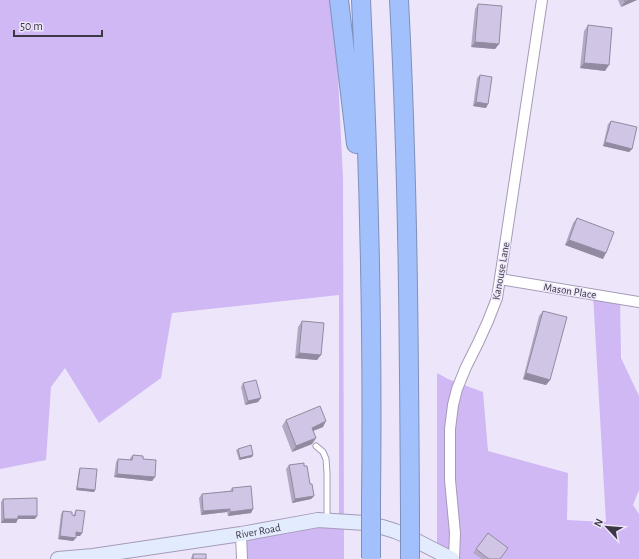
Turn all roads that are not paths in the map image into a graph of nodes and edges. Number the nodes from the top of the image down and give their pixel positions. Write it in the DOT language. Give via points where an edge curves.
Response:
graph roads {
  1 [pos="340,0"];
  2 [pos="361,0"];
  3 [pos="398,0"];
  4 [pos="542,0"];
  5 [pos="370,268"];
  6 [pos="500,279"];
  7 [pos="639,302"];
  8 [pos="316,446"];
  9 [pos="327,521"];
  10 [pos="241,534"];
  11 [pos="371,558"];
  12 [pos="66,559"];
  13 [pos="242,559"];
  14 [pos="410,559"];
  15 [pos="453,559"];
  1 -- 5 [label="highway"];
  2 -- 5 [label="highway"];
  3 -- 14 [label="highway, bridge" via="407,236"];
  4 -- 6 [label="street, Kanouse Lane"];
  5 -- 11 [label="highway, bridge"];
  6 -- 7 [label="street, Mason Place"];
  6 -- 15 [label="street, Kanouse Lane" via="497,298 457,389 454,405 450,429 450,480 455,533"];
  8 -- 9 [label="lane" via="326,459"];
  9 -- 10 [label="street, River Road" via="318,520"];
  9 -- 15 [label="street, River Road" via="365,523 382,527"];
  10 -- 12 [label="street, River Road"];
  10 -- 13 [label="street"];
}
